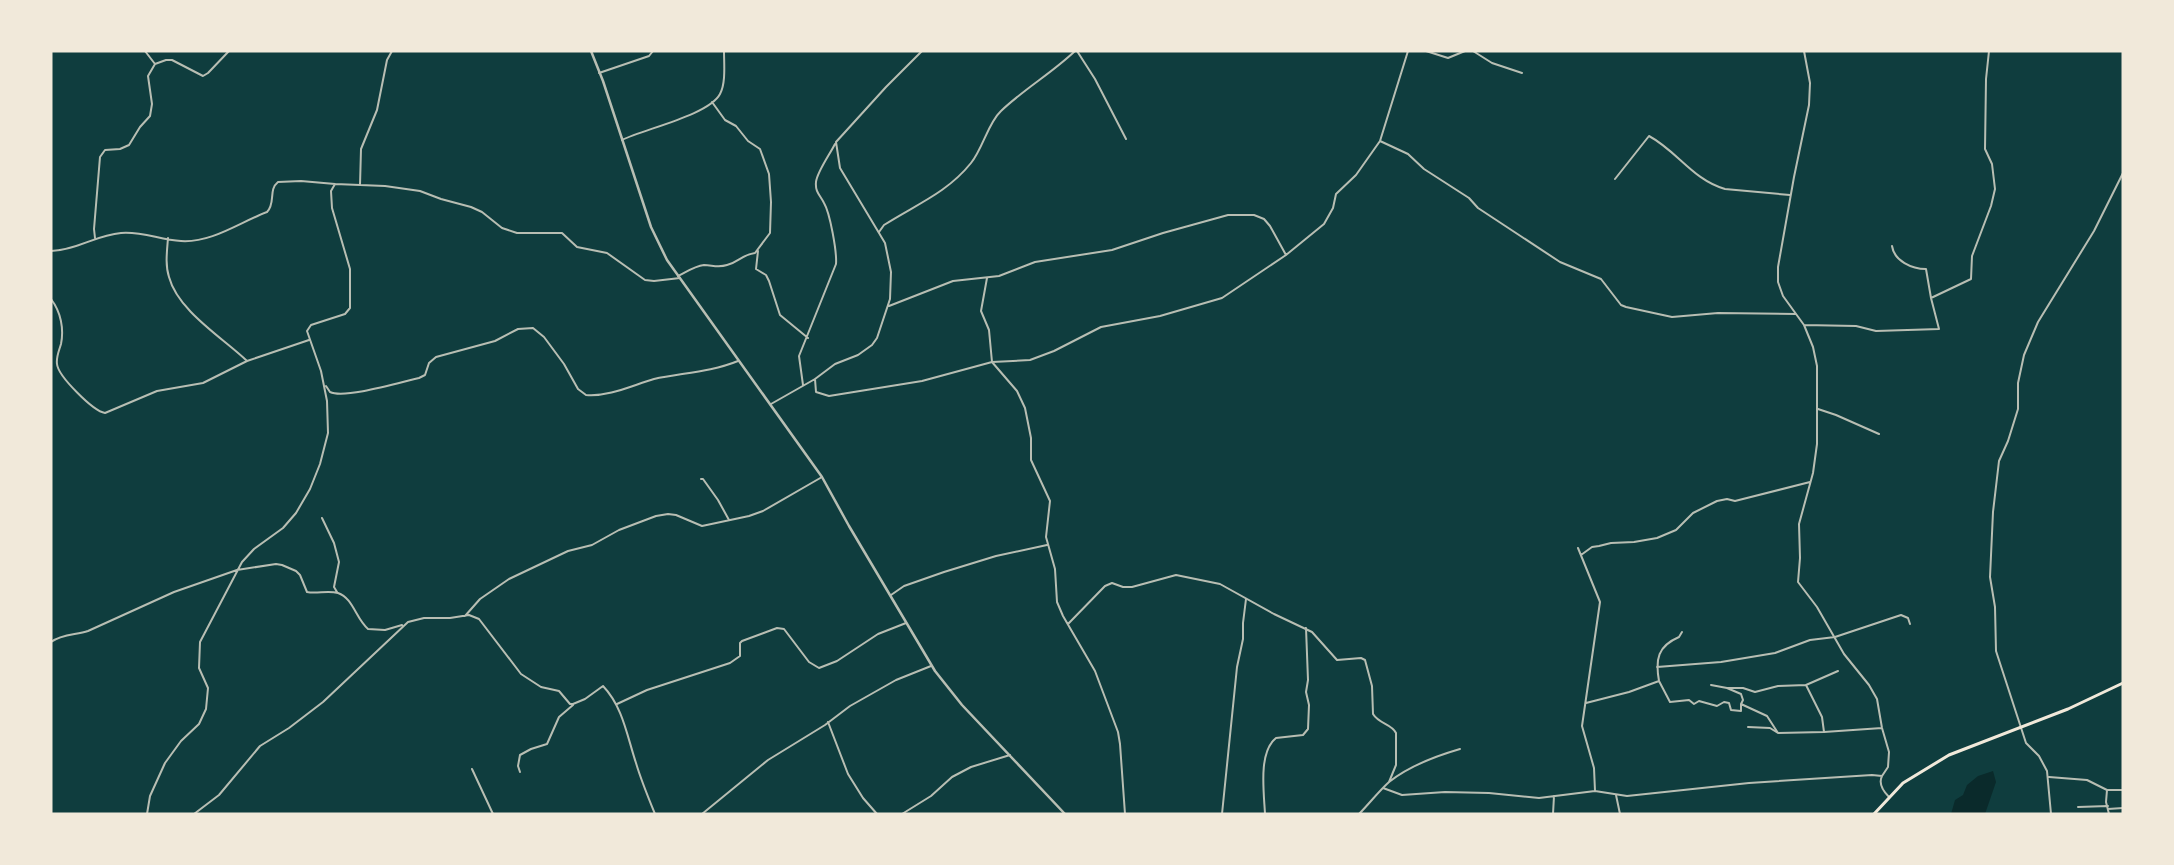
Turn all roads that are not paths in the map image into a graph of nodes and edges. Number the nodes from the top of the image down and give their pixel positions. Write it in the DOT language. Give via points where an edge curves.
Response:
graph roads {
  1 [pos="145,51"];
  2 [pos="229,51"];
  3 [pos="392,51"];
  4 [pos="591,51"];
  5 [pos="653,51"];
  6 [pos="724,51"];
  7 [pos="922,51"];
  8 [pos="1076,51"];
  9 [pos="1408,51"];
  10 [pos="1426,51"];
  11 [pos="1465,51"];
  12 [pos="1473,51"];
  13 [pos="1804,51"];
  14 [pos="1990,51"];
  15 [pos="155,64"];
  16 [pos="599,73"];
  17 [pos="1522,73"];
  18 [pos="712,102"];
  19 [pos="1126,139"];
  20 [pos="622,140"];
  21 [pos="1380,141"];
  22 [pos="836,142"];
  23 [pos="2123,172"];
  24 [pos="1615,179"];
  25 [pos="335,184"];
  26 [pos="360,185"];
  27 [pos="1790,195"];
  28 [pos="879,235"];
  29 [pos="95,238"];
  30 [pos="168,238"];
  31 [pos="1892,246"];
  32 [pos="51,251"];
  33 [pos="758,251"];
  34 [pos="1286,255"];
  35 [pos="679,277"];
  36 [pos="987,278"];
  37 [pos="1931,298"];
  38 [pos="51,300"];
  39 [pos="888,306"];
  40 [pos="1796,314"];
  41 [pos="1804,325"];
  42 [pos="808,338"];
  43 [pos="309,340"];
  44 [pos="738,361"];
  45 [pos="246,362"];
  46 [pos="992,362"];
  47 [pos="815,379"];
  48 [pos="323,382"];
  49 [pos="803,386"];
  50 [pos="771,404"];
  51 [pos="1818,409"];
  52 [pos="1879,434"];
  53 [pos="822,477"];
  54 [pos="701,479"];
  55 [pos="1810,482"];
  56 [pos="322,518"];
  57 [pos="729,520"];
  58 [pos="1047,545"];
  59 [pos="1578,548"];
  60 [pos="1581,555"];
  61 [pos="237,570"];
  62 [pos="340,594"];
  63 [pos="890,595"];
  64 [pos="1246,599"];
  65 [pos="465,616"];
  66 [pos="906,622"];
  67 [pos="404,624"];
  68 [pos="1068,624"];
  69 [pos="1910,624"];
  70 [pos="1306,628"];
  71 [pos="385,630"];
  72 [pos="1682,632"];
  73 [pos="1835,637"];
  74 [pos="51,642"];
  75 [pos="385,643"];
  76 [pos="931,666"];
  77 [pos="1657,667"];
  78 [pos="1838,671"];
  79 [pos="1659,681"];
  80 [pos="2123,683"];
  81 [pos="1711,685"];
  82 [pos="1806,685"];
  83 [pos="1727,688"];
  84 [pos="1586,703"];
  85 [pos="575,704"];
  86 [pos="617,704"];
  87 [pos="1741,704"];
  88 [pos="828,722"];
  89 [pos="1748,727"];
  90 [pos="2020,727"];
  91 [pos="1882,728"];
  92 [pos="1824,732"];
  93 [pos="1778,733"];
  94 [pos="1460,749"];
  95 [pos="1010,755"];
  96 [pos="472,768"];
  97 [pos="520,772"];
  98 [pos="1882,776"];
  99 [pos="2049,777"];
  100 [pos="1389,782"];
  101 [pos="1383,788"];
  102 [pos="2108,790"];
  103 [pos="2123,790"];
  104 [pos="1594,791"];
  105 [pos="1616,795"];
  106 [pos="1554,796"];
  107 [pos="1889,797"];
  108 [pos="2078,807"];
  109 [pos="2108,808"];
  110 [pos="2123,808"];
  111 [pos="147,814"];
  112 [pos="194,814"];
  113 [pos="493,814"];
  114 [pos="656,814"];
  115 [pos="702,814"];
  116 [pos="877,814"];
  117 [pos="902,814"];
  118 [pos="1065,814"];
  119 [pos="1125,814"];
  120 [pos="1222,814"];
  121 [pos="1265,814"];
  122 [pos="1359,814"];
  123 [pos="1553,814"];
  124 [pos="1620,814"];
  125 [pos="1874,814"];
  126 [pos="2051,814"];
  127 [pos="2108,814"];
  1 -- 15 [label="street"];
  2 -- 15 [label="street" via="204,75 172,60"];
  3 -- 26 [label="street" via="387,60 377,110 360,150"];
  4 -- 16 [label="street"];
  5 -- 16 [label="street" via="649,56"];
  6 -- 18 [label="street" via="721,91"];
  7 -- 22 [label="street"];
  8 -- 19 [label="street" via="1095,79"];
  8 -- 28 [label="street" via="996,116 982,145 960,176 937,195 884,225"];
  9 -- 21 [label="street"];
  10 -- 11 [label="street" via="1448,58"];
  12 -- 17 [label="street" via="1492,63"];
  13 -- 27 [label="street" via="1809,76 1809,105"];
  14 -- 37 [label="street" via="1986,79 1985,149 1993,168 1993,201 1975,248 1971,279"];
  15 -- 29 [label="street" via="148,76 152,104 150,116 129,145 105,150 100,157"];
  16 -- 20 [label="street"];
  18 -- 20 [label="street" via="695,113"];
  18 -- 33 [label="street" via="725,120 760,149 769,174 770,233"];
  20 -- 35 [label="street" via="651,227"];
  21 -- 34 [label="street" via="1356,175 1336,194 1324,224"];
  21 -- 40 [label="street" via="1408,154 1478,208 1560,262 1601,279 1621,305 1672,317 1718,313"];
  22 -- 28 [label="street" via="840,168"];
  22 -- 42 [label="street" via="816,183 818,194 825,203 836,264"];
  23 -- 90 [label="street" via="2097,226 2032,334 2020,371 2016,417 1999,461 1990,566 1995,607 1994,640"];
  24 -- 27 [label="street" via="1649,136 1689,170 1718,187"];
  25 -- 26 [label="street"];
  25 -- 30 [label="street" via="278,182 274,187 272,206 267,212 209,237 187,241"];
  25 -- 43 [label="street" via="331,188 331,202 349,261 350,308 338,317 311,324 307,331"];
  26 -- 35 [label="street" via="420,191 471,206 502,228 517,233 564,234 577,248 607,253 646,280"];
  27 -- 40 [label="street" via="1778,273 1783,296"];
  28 -- 39 [label="street" via="885,243 891,272 892,292"];
  29 -- 30 [label="street" via="132,233"];
  29 -- 32 [label="street" via="74,248"];
  30 -- 45 [label="street" via="168,273 174,290 193,313"];
  31 -- 37 [label="street" via="1894,254 1904,262 1915,269 1926,269"];
  33 -- 35 [label="street" via="743,255 726,266 704,265"];
  33 -- 42 [label="street" via="756,268 768,278 780,315"];
  34 -- 36 [label="street" via="1264,219 1254,215 1228,215 1112,250 1041,261"];
  34 -- 46 [label="street" via="1222,298 1160,316 1101,327 1030,360"];
  35 -- 44 [label="street"];
  36 -- 39 [label="street" via="953,281"];
  36 -- 46 [label="street" via="981,310 990,335"];
  37 -- 41 [label="street" via="1938,329 1894,332 1856,326"];
  38 -- 45 [label="street" via="58,309 61,322 58,368 100,412 110,412 163,389 203,383"];
  39 -- 47 [label="street" via="872,345 858,355 835,364"];
  40 -- 41 [label="street"];
  41 -- 51 [label="street" via="1817,366"];
  42 -- 49 [label="street" via="799,356"];
  43 -- 45 [label="street"];
  43 -- 48 [label="street"];
  44 -- 48 [label="street" via="629,388 586,395 578,389 539,331 525,327 495,341 436,357 429,363 425,375 419,378 336,394 330,392"];
  44 -- 50 [label="street"];
  46 -- 47 [label="street" via="922,381 829,396 816,392"];
  46 -- 58 [label="street" via="1026,408 1032,460 1050,501"];
  47 -- 49 [label="street"];
  48 -- 61 [label="street" via="328,433 310,489 283,528 248,555"];
  49 -- 50 [label="street"];
  50 -- 53 [label="street"];
  51 -- 52 [label="street"];
  51 -- 55 [label="street" via="1817,444"];
  53 -- 57 [label="street" via="759,513"];
  53 -- 63 [label="street"];
  54 -- 57 [label="street"];
  55 -- 60 [label="street" via="1735,501 1727,498 1717,501 1688,518 1676,530 1657,538 1605,544 1592,547"];
  55 -- 73 [label="street" via="1799,524 1798,582"];
  56 -- 62 [label="street" via="339,562 334,587"];
  57 -- 65 [label="street" via="702,526 676,515 656,516 519,574 480,599"];
  58 -- 63 [label="street" via="944,572 904,586"];
  58 -- 68 [label="street" via="1055,569 1057,602"];
  59 -- 60 [label="street"];
  60 -- 84 [label="street" via="1600,606"];
  61 -- 62 [label="street" via="282,565 300,575 306,592"];
  61 -- 74 [label="street" via="174,592 88,631 59,636"];
  61 -- 111 [label="street" via="200,642 198,661 208,694 202,720 165,763 150,796"];
  62 -- 71 [label="street" via="368,629"];
  63 -- 66 [label="street"];
  64 -- 68 [label="street" via="1222,585 1181,576 1132,587 1111,583"];
  64 -- 70 [label="street"];
  64 -- 120 [label="street"];
  65 -- 67 [label="street" via="417,619"];
  65 -- 85 [label="street" via="479,619 523,675 544,688 559,691 570,704"];
  66 -- 76 [label="street"];
  66 -- 86 [label="street" via="878,634 837,662 819,668 806,659 784,629 777,628 742,640 740,656 730,663 647,690"];
  67 -- 71 [label="street"];
  67 -- 75 [label="street"];
  68 -- 119 [label="street" via="1101,683 1118,732"];
  69 -- 73 [label="street" via="1908,618 1901,615"];
  70 -- 100 [label="street" via="1318,636 1337,660 1361,658 1366,661 1372,686 1373,714 1396,733 1396,765"];
  70 -- 121 [label="street" via="1308,729 1305,734 1278,737 1271,744 1263,768"];
  71 -- 75 [label="street" via="392,632"];
  72 -- 77 [label="street" via="1663,646"];
  73 -- 77 [label="street" via="1810,640 1761,656"];
  73 -- 91 [label="street" via="1844,654 1874,691"];
  75 -- 112 [label="street" via="323,702 260,746 219,795"];
  76 -- 88 [label="street" via="871,693"];
  76 -- 95 [label="street" via="952,694"];
  77 -- 79 [label="street"];
  78 -- 82 [label="street"];
  79 -- 84 [label="street"];
  79 -- 87 [label="street" via="1670,702 1690,700 1696,704 1699,701 1716,706 1724,702 1729,703 1731,710 1741,711"];
  80 -- 90 [label="main road" via="2068,710"];
  81 -- 83 [label="street"];
  82 -- 83 [label="street" via="1778,686 1755,692"];
  82 -- 92 [label="street" via="1822,717"];
  83 -- 87 [label="street" via="1741,694"];
  84 -- 104 [label="street" via="1582,729 1594,768"];
  85 -- 86 [label="street" via="603,686"];
  85 -- 97 [label="street" via="559,717 546,744 520,755"];
  86 -- 114 [label="street"];
  87 -- 93 [label="street" via="1767,716"];
  88 -- 115 [label="street" via="768,760"];
  88 -- 116 [label="street" via="848,774"];
  89 -- 93 [label="street" via="1770,728"];
  90 -- 99 [label="street" via="2026,743 2041,760"];
  90 -- 107 [label="main road" via="1949,755 1903,783"];
  91 -- 92 [label="street"];
  91 -- 98 [label="street" via="1890,758"];
  92 -- 93 [label="street"];
  94 -- 100 [label="street" via="1431,759"];
  95 -- 117 [label="street" via="947,780 931,796"];
  95 -- 118 [label="street"];
  96 -- 113 [label="street"];
  98 -- 105 [label="street" via="1860,775"];
  98 -- 107 [label="street" via="1882,787"];
  99 -- 102 [label="street" via="2087,780"];
  99 -- 126 [label="street"];
  100 -- 101 [label="street"];
  101 -- 106 [label="street" via="1402,795 1445,792 1499,793 1527,798"];
  101 -- 122 [label="street"];
  102 -- 103 [label="street"];
  102 -- 109 [label="street"];
  104 -- 105 [label="street"];
  104 -- 106 [label="street"];
  105 -- 124 [label="street"];
  106 -- 123 [label="street"];
  107 -- 125 [label="main road"];
  108 -- 109 [label="street"];
  109 -- 110 [label="street"];
  109 -- 127 [label="street"];
}
